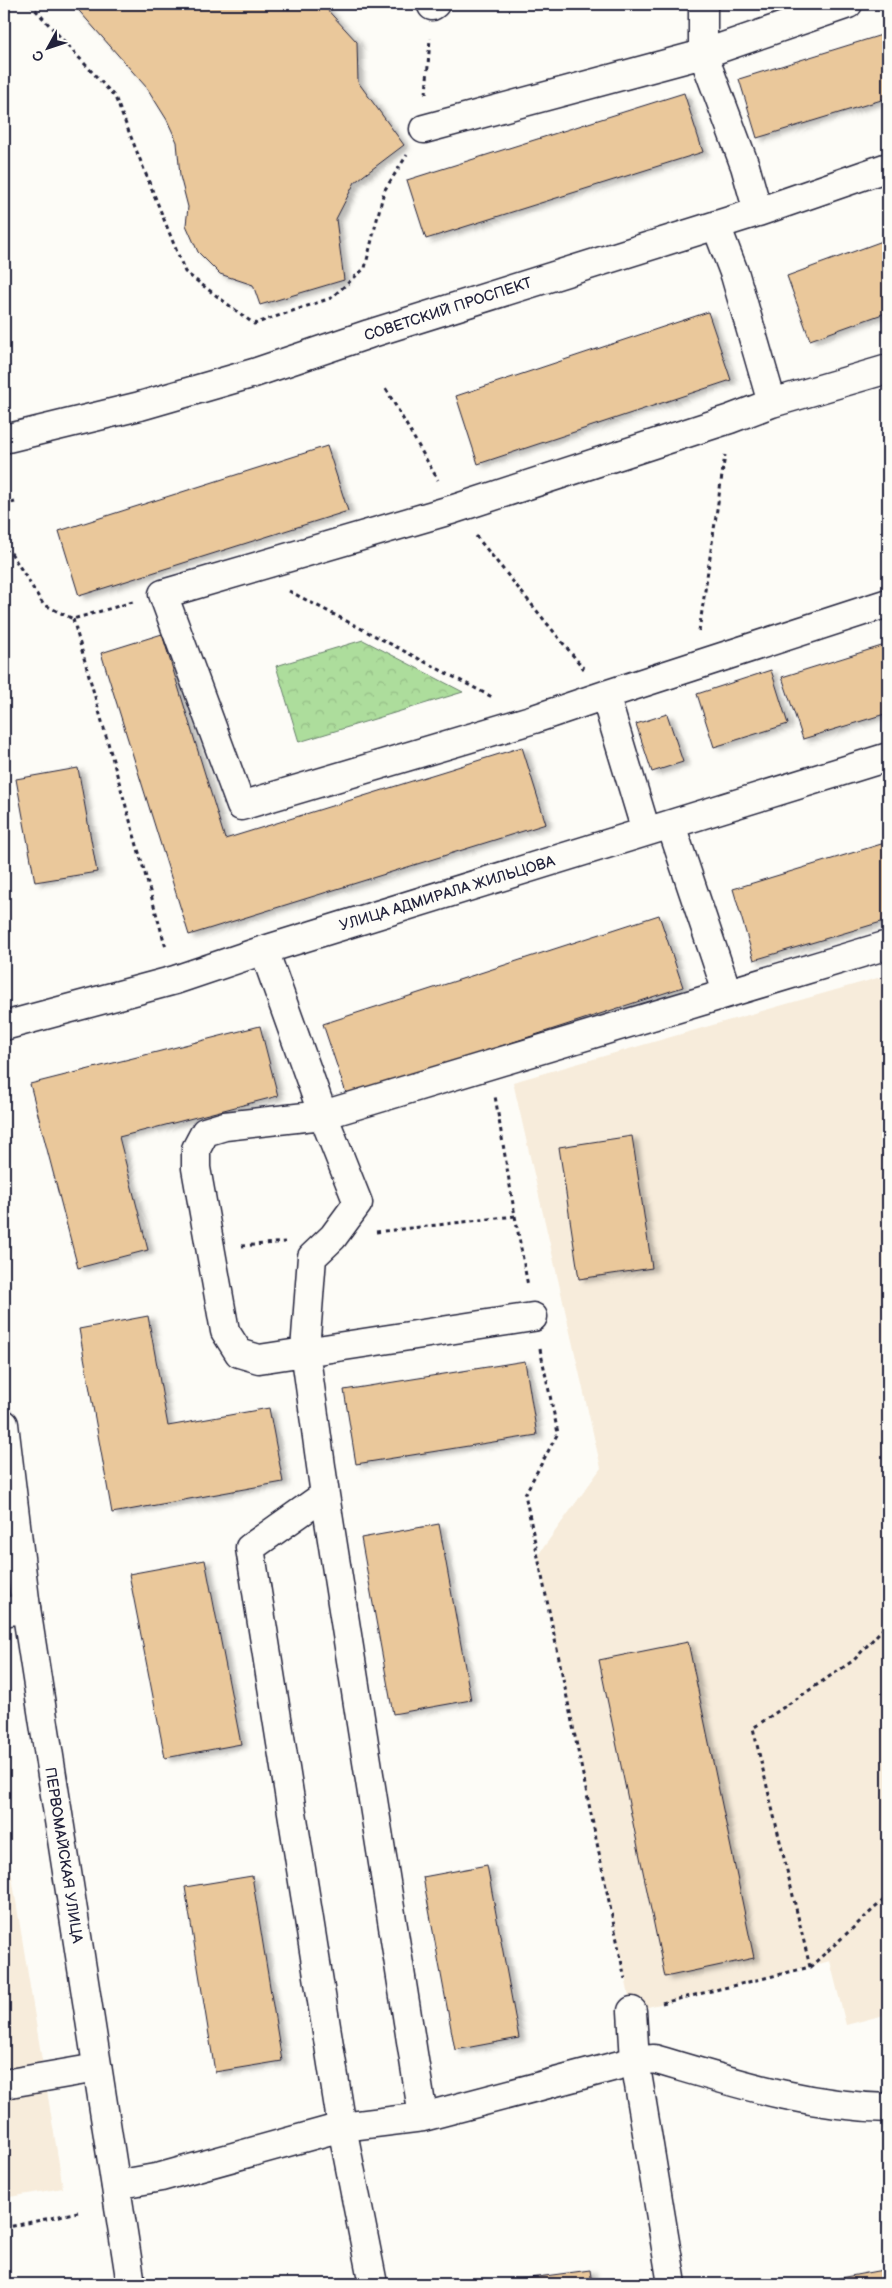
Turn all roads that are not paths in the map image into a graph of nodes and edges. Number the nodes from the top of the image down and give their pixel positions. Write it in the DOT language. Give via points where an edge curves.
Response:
graph roads {
  1 [pos="702,4"];
  2 [pos="848,4"];
  3 [pos="703,54"];
  4 [pos="424,129"];
  5 [pos="888,167"];
  6 [pos="758,212"];
  7 [pos="716,224"];
  8 [pos="888,369"];
  9 [pos="772,403"];
  10 [pos="4,439"];
  11 [pos="888,603"];
  12 [pos="605,695"];
  13 [pos="888,757"];
  14 [pos="658,828"];
  15 [pos="888,944"];
  16 [pos="264,950"];
  17 [pos="727,992"];
  18 [pos="4,1026"];
  19 [pos="323,1115"];
  20 [pos="534,1317"];
  21 [pos="305,1350"];
  22 [pos="4,1424"];
  23 [pos="325,1495"];
  24 [pos="15,1610"];
  25 [pos="632,2011"];
  26 [pos="635,2061"];
  27 [pos="97,2068"];
  28 [pos="4,2084"];
  29 [pos="888,2108"];
  30 [pos="423,2117"];
  31 [pos="342,2127"];
  32 [pos="116,2185"];
  33 [pos="131,2284"];
  34 [pos="373,2284"];
  35 [pos="672,2284"];
  1 -- 3 [label="street"];
  2 -- 3 [label="street"];
  3 -- 4 [label="street"];
  3 -- 6 [label="street" via="745,166"];
  5 -- 6 [label="street, СОВЕТСКИЙ ПРОСПЕКТ"];
  6 -- 7 [label="street, СОВЕТСКИЙ ПРОСПЕКТ"];
  7 -- 9 [label="street" via="735,275"];
  7 -- 10 [label="street, СОВЕТСКИЙ ПРОСПЕКТ" via="254,373 140,406"];
  8 -- 9 [label="street"];
  9 -- 12 [label="street" via="454,509 163,594 241,806"];
  11 -- 12 [label="street"];
  12 -- 14 [label="street"];
  13 -- 14 [label="street, УЛИЦА АДМИРАЛА ЖИЛЬЦОВА"];
  14 -- 16 [label="street, УЛИЦА АДМИРАЛА ЖИЛЬЦОВА"];
  14 -- 17 [label="street"];
  15 -- 17 [label="street"];
  16 -- 18 [label="street, УЛИЦА АДМИРАЛА ЖИЛЬЦОВА" via="175,980"];
  16 -- 19 [label="street"];
  17 -- 19 [label="street"];
  19 -- 21 [label="street" via="358,1203 333,1237 312,1257"];
  19 -- 21 [label="street" via="225,1126 205,1132 196,1149 196,1168 225,1331 239,1353 259,1359"];
  20 -- 21 [label="street"];
  21 -- 23 [label="street"];
  22 -- 24 [label="street, ПЕРВОМАЙСКАЯ УЛИЦА"];
  23 -- 30 [label="street"];
  23 -- 31 [label="street" via="250,1548"];
  24 -- 27 [label="street, ПЕРВОМАЙСКАЯ УЛИЦА"];
  25 -- 26 [label="street"];
  26 -- 29 [label="street" via="654,2059 777,2095 847,2107"];
  26 -- 30 [label="street"];
  26 -- 35 [label="street"];
  27 -- 28 [label="street"];
  27 -- 32 [label="street, ПЕРВОМАЙСКАЯ УЛИЦА"];
  30 -- 31 [label="street"];
  31 -- 32 [label="street"];
  31 -- 34 [label="street"];
  32 -- 33 [label="street, ПЕРВОМАЙСКАЯ УЛИЦА"];
}
